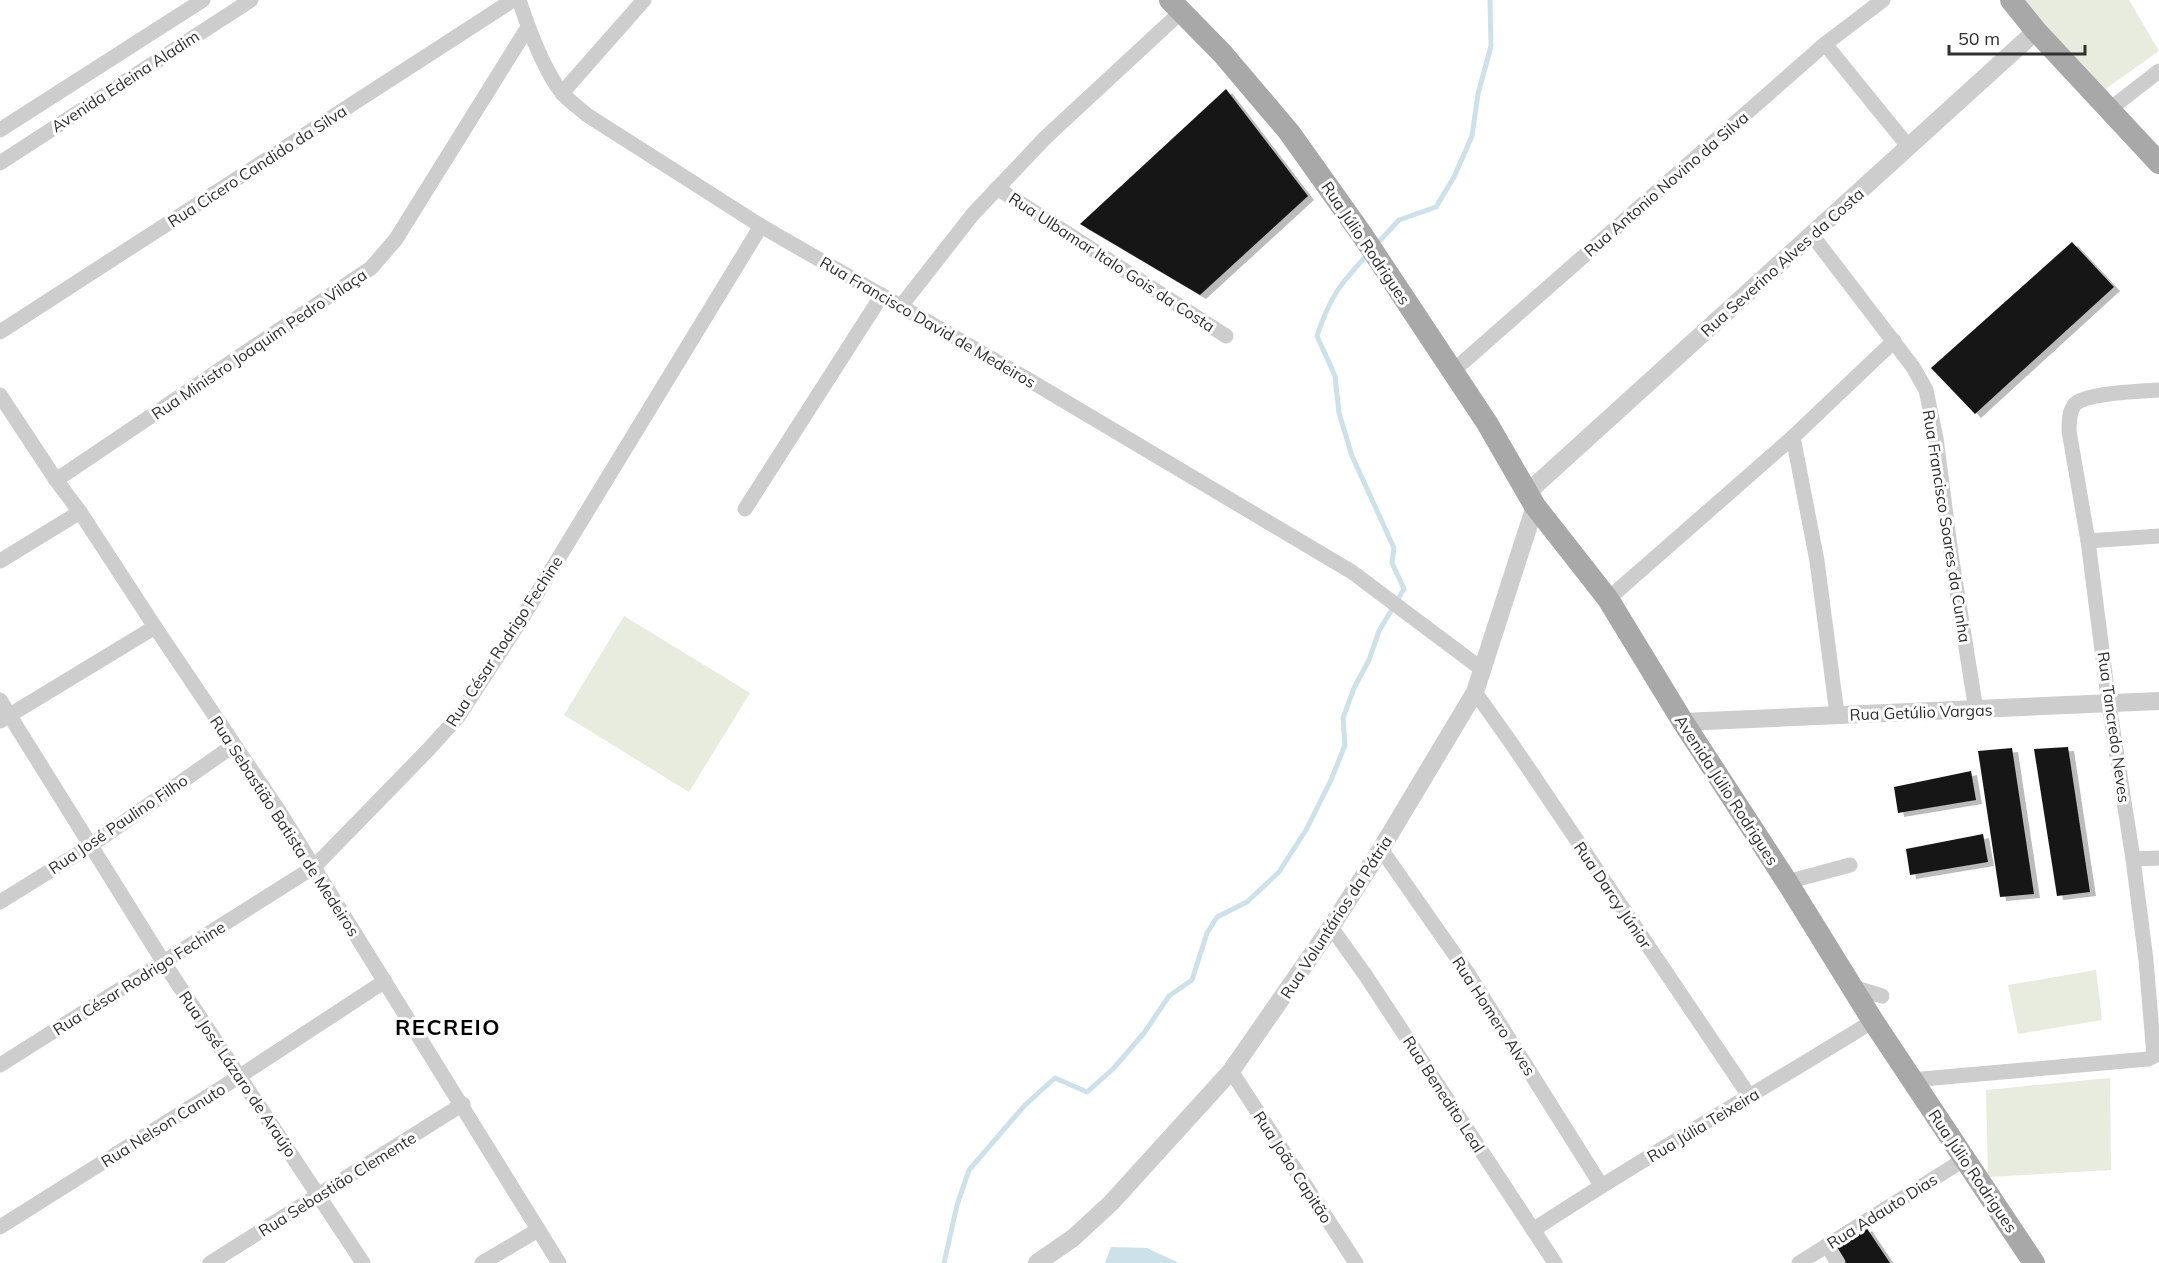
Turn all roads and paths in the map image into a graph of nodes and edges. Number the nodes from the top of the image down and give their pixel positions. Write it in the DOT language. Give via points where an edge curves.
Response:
graph roads {
  1 [pos="203,0"];
  2 [pos="251,0"];
  3 [pos="513,0"];
  4 [pos="519,0"];
  5 [pos="644,0"];
  6 [pos="1883,0"];
  7 [pos="2011,0"];
  8 [pos="1176,6"];
  9 [pos="528,27"];
  10 [pos="2036,32"];
  11 [pos="1825,44"];
  12 [pos="2159,71"];
  13 [pos="562,93"];
  14 [pos="44,102"];
  15 [pos="2110,109"];
  16 [pos="58,125"];
  17 [pos="0,130"];
  18 [pos="1908,146"];
  19 [pos="0,163"];
  20 [pos="2159,163"];
  21 [pos="997,188"];
  22 [pos="761,226"];
  23 [pos="1812,235"];
  24 [pos="882,295"];
  25 [pos="901,306"];
  26 [pos="0,332"];
  27 [pos="1226,336"];
  28 [pos="1894,341"];
  29 [pos="1453,371"];
  30 [pos="2159,390"];
  31 [pos="0,397"];
  32 [pos="1793,437"];
  33 [pos="56,480"];
  34 [pos="1531,499"];
  35 [pos="745,509"];
  36 [pos="80,512"];
  37 [pos="2159,536"];
  38 [pos="2088,541"];
  39 [pos="0,561"];
  40 [pos="1608,599"];
  41 [pos="155,627"];
  42 [pos="1483,670"];
  43 [pos="1475,692"];
  44 [pos="0,700"];
  45 [pos="2159,701"];
  46 [pos="2109,705"];
  47 [pos="1976,710"];
  48 [pos="1837,714"];
  49 [pos="5,718"];
  50 [pos="1683,722"];
  51 [pos="234,745"];
  52 [pos="90,846"];
  53 [pos="1381,849"];
  54 [pos="2159,858"];
  55 [pos="2133,859"];
  56 [pos="1850,865"];
  57 [pos="314,867"];
  58 [pos="1786,882"];
  59 [pos="0,902"];
  60 [pos="1331,927"];
  61 [pos="2152,960"];
  62 [pos="164,963"];
  63 [pos="385,981"];
  64 [pos="1853,987"];
  65 [pos="1882,996"];
  66 [pos="1873,1021"];
  67 [pos="0,1065"];
  68 [pos="1231,1071"];
  69 [pos="240,1076"];
  70 [pos="1911,1080"];
  71 [pos="1750,1097"];
  72 [pos="463,1104"];
  73 [pos="1965,1159"];
  74 [pos="1601,1185"];
  75 [pos="319,1195"];
  76 [pos="0,1227"];
  77 [pos="538,1230"];
  78 [pos="1533,1230"];
  79 [pos="1827,1245"];
  80 [pos="210,1263"];
  81 [pos="363,1263"];
  82 [pos="482,1263"];
  83 [pos="560,1263"];
  84 [pos="1037,1263"];
  85 [pos="1356,1263"];
  86 [pos="1555,1263"];
  87 [pos="1799,1263"];
  88 [pos="1838,1263"];
  89 [pos="2034,1263"];
  1 -- 14 [label="street, Avenida Edeina Aladim"];
  2 -- 16 [label="street, Avenida Edeina Aladim"];
  3 -- 26 [label="street, Rua Cicero Candido da Silva"];
  4 -- 9 [label="street, Rua Francisco David de Medeiros"];
  5 -- 13 [label="street"];
  6 -- 11 [label="street, Rua Antonio Novino da Silva"];
  7 -- 10 [label="main road"];
  8 -- 21 [label="street"];
  8 -- 29 [label="main road, Rua Júlio Rodrigues" via="1289,132"];
  9 -- 13 [label="street, Rua Francisco David de Medeiros"];
  9 -- 33 [label="street, Rua Ministro Joaquim Pedro Vilaça" via="396,239 371,268"];
  10 -- 15 [label="main road"];
  10 -- 18 [label="street, Rua Severino Alves da Costa"];
  11 -- 18 [label="street"];
  11 -- 29 [label="street, Rua Antonio Novino da Silva"];
  12 -- 15 [label="street"];
  13 -- 22 [label="street, Rua Francisco David de Medeiros" via="596,121"];
  14 -- 16 [label="street"];
  14 -- 17 [label="street, Avenida Edeina Aladim"];
  15 -- 20 [label="main road"];
  16 -- 19 [label="street, Avenida Edeina Aladim"];
  18 -- 23 [label="street, Rua Severino Alves da Costa"];
  21 -- 25 [label="street"];
  21 -- 27 [label="street, Rua Ulbamar Italo Gois da Costa"];
  22 -- 24 [label="street, Rua Francisco David de Medeiros"];
  22 -- 57 [label="street, Rua César Rodrigo Fechine" via="458,717"];
  23 -- 28 [label="street, Rua Francisco Soares da Cunha"];
  23 -- 34 [label="street, Rua Severino Alves da Costa"];
  24 -- 25 [label="street, Rua Francisco David de Medeiros"];
  24 -- 35 [label="street"];
  25 -- 42 [label="street, Rua Francisco David de Medeiros" via="1330,559"];
  28 -- 32 [label="street"];
  28 -- 47 [label="street, Rua Francisco Soares da Cunha" via="1926,390"];
  29 -- 34 [label="main road, Rua Júlio Rodrigues"];
  30 -- 38 [label="street, Rua Tancredo Neves" via="2101,395 2075,404 2069,431"];
  31 -- 33 [label="street, Rua Sebastião Batista de Medeiros"];
  32 -- 40 [label="street"];
  32 -- 48 [label="street" via="1817,561"];
  33 -- 36 [label="street, Rua Sebastião Batista de Medeiros"];
  34 -- 40 [label="main road, Avenida Júlio Rodrigues"];
  34 -- 42 [label="street, Rua Voluntários da Pátria"];
  36 -- 39 [label="street"];
  36 -- 41 [label="street, Rua Sebastião Batista de Medeiros"];
  37 -- 38 [label="street"];
  38 -- 46 [label="street, Rua Tancredo Neves"];
  40 -- 50 [label="main road, Avenida Júlio Rodrigues"];
  41 -- 49 [label="street"];
  41 -- 51 [label="street, Rua Sebastião Batista de Medeiros"];
  42 -- 43 [label="street, Rua Voluntários da Pátria"];
  43 -- 53 [label="street, Rua Voluntários da Pátria"];
  43 -- 71 [label="street, Rua Darcy Júnior"];
  44 -- 49 [label="street, Rua José Lázaro de Araújo"];
  45 -- 46 [label="street, Rua Getúlio Vargas"];
  46 -- 47 [label="street, Rua Getúlio Vargas"];
  46 -- 55 [label="street, Rua Tancredo Neves"];
  47 -- 48 [label="street, Rua Getúlio Vargas"];
  48 -- 50 [label="street, Rua Getúlio Vargas"];
  49 -- 52 [label="street, Rua José Lázaro de Araújo"];
  50 -- 58 [label="main road, Avenida Júlio Rodrigues"];
  51 -- 52 [label="street, Rua José Paulino Filho"];
  51 -- 57 [label="street, Rua Sebastião Batista de Medeiros"];
  52 -- 59 [label="street, Rua José Paulino Filho"];
  52 -- 62 [label="street, Rua José Lázaro de Araújo"];
  53 -- 60 [label="street, Rua Voluntários da Pátria"];
  53 -- 74 [label="street, Rua Homero Alves" via="1467,972"];
  54 -- 55 [label="street"];
  55 -- 61 [label="street, Rua Tancredo Neves"];
  56 -- 58 [label="street"];
  57 -- 62 [label="street, Rua César Rodrigo Fechine"];
  57 -- 63 [label="street, Rua Sebastião Batista de Medeiros"];
  58 -- 64 [label="main road, Avenida Júlio Rodrigues"];
  60 -- 68 [label="street, Rua Voluntários da Pátria"];
  60 -- 78 [label="street, Rua Benedito Leal"];
  61 -- 70 [label="street, Rua Tancredo Neves" via="2152,1058"];
  62 -- 67 [label="street, Rua César Rodrigo Fechine"];
  62 -- 69 [label="street, Rua José Lázaro de Araújo"];
  63 -- 69 [label="street, Rua Nelson Canuto"];
  63 -- 72 [label="street, Rua Sebastião Batista de Medeiros"];
  64 -- 65 [label="street"];
  64 -- 66 [label="main road, Avenida Júlio Rodrigues"];
  66 -- 70 [label="main road, Avenida Júlio Rodrigues"];
  66 -- 71 [label="street, Rua Júlia Teixeira"];
  68 -- 84 [label="street, Rua Voluntários da Pátria" via="1111,1203 1073,1238"];
  68 -- 85 [label="street, Rua João Capitão"];
  69 -- 75 [label="street, Rua José Lázaro de Araújo"];
  69 -- 76 [label="street, Rua Nelson Canuto"];
  70 -- 73 [label="main road, Rua Júlio Rodrigues"];
  71 -- 74 [label="street, Rua Júlia Teixeira"];
  72 -- 75 [label="street, Rua Sebastião Clemente"];
  72 -- 77 [label="street, Rua Sebastião Batista de Medeiros"];
  73 -- 79 [label="street, Rua Adauto Dias"];
  73 -- 89 [label="main road, Rua Júlio Rodrigues"];
  74 -- 78 [label="street, Rua Júlia Teixeira"];
  75 -- 80 [label="street, Rua Sebastião Clemente"];
  75 -- 81 [label="street, Rua José Lázaro de Araújo"];
  77 -- 82 [label="street"];
  77 -- 83 [label="street, Rua Sebastião Batista de Medeiros"];
  78 -- 86 [label="street, Rua Benedito Leal"];
  79 -- 87 [label="street, Rua Adauto Dias"];
  79 -- 88 [label="street"];
}
